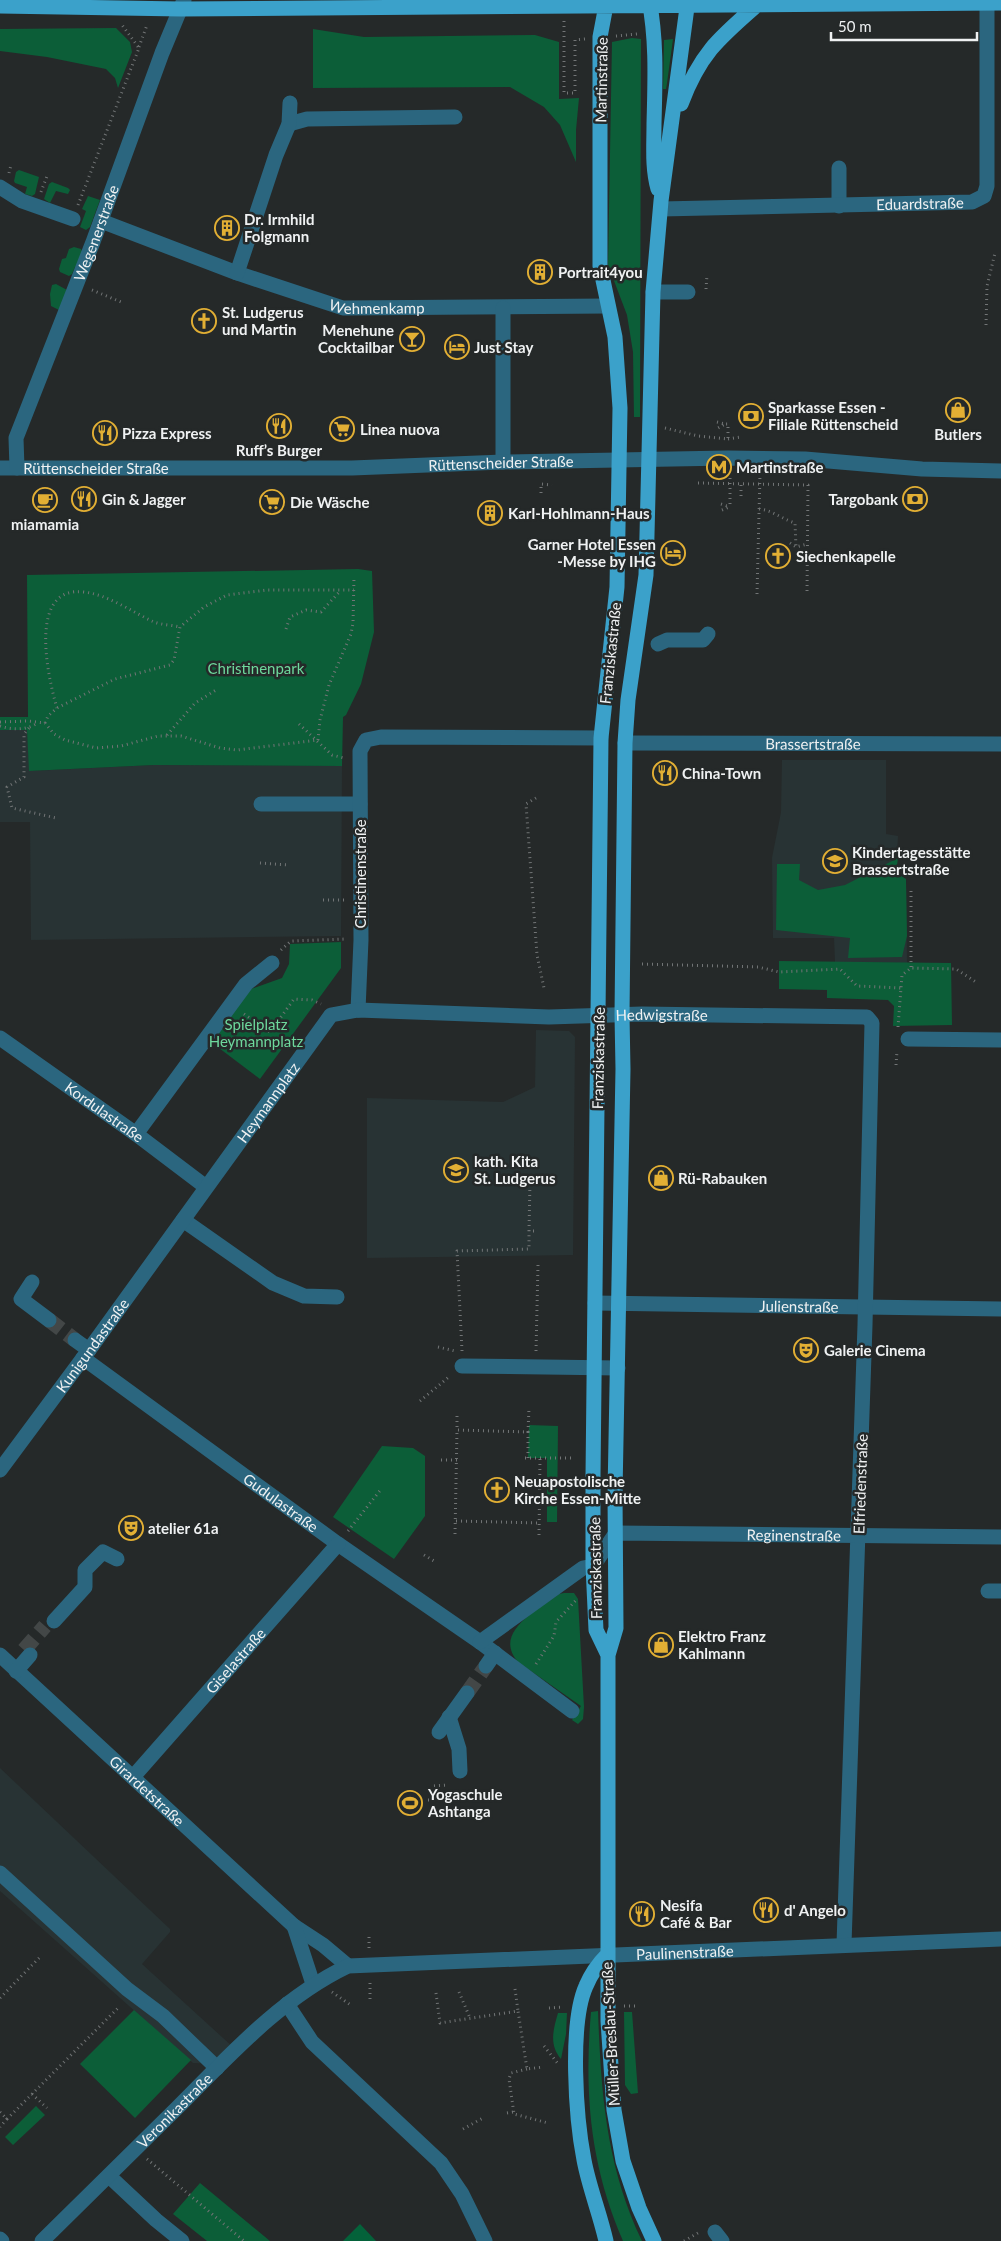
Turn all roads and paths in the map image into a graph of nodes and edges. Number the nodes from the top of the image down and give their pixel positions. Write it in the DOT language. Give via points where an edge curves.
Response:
graph roads {
  1 [pos="650,2"];
  2 [pos="31,3"];
  3 [pos="607,3"];
  4 [pos="688,3"];
  5 [pos="994,3"];
  6 [pos="182,4"];
  7 [pos="757,5"];
  8 [pos="0,6"];
  9 [pos="111,8"];
  10 [pos="148,24"];
  11 [pos="564,26"];
  12 [pos="640,34"];
  13 [pos="613,36"];
  14 [pos="586,39"];
  15 [pos="139,48"];
  16 [pos="290,103"];
  17 [pos="455,117"];
  18 [pos="289,124"];
  19 [pos="672,129"];
  20 [pos="840,168"];
  21 [pos="0,187"];
  22 [pos="84,189"];
  23 [pos="661,205"];
  24 [pos="839,206"];
  25 [pos="73,219"];
  26 [pos="101,220"];
  27 [pos="995,254"];
  28 [pos="237,272"];
  29 [pos="707,275"];
  30 [pos="77,284"];
  31 [pos="654,292"];
  32 [pos="688,292"];
  33 [pos="705,292"];
  34 [pos="121,302"];
  35 [pos="608,306"];
  36 [pos="503,308"];
  37 [pos="986,325"];
  38 [pos="717,422"];
  39 [pos="725,424"];
  40 [pos="665,428"];
  41 [pos="718,428"];
  42 [pos="741,437"];
  43 [pos="728,439"];
  44 [pos="760,458"];
  45 [pos="649,459"];
  46 [pos="618,460"];
  47 [pos="503,462"];
  48 [pos="0,468"];
  49 [pos="17,468"];
  50 [pos="1001,471"];
  51 [pos="730,478"];
  52 [pos="698,483"];
  53 [pos="730,484"];
  54 [pos="741,484"];
  55 [pos="760,484"];
  56 [pos="552,485"];
  57 [pos="541,493"];
  58 [pos="741,496"];
  59 [pos="721,504"];
  60 [pos="730,507"];
  61 [pos="722,510"];
  62 [pos="759,510"];
  63 [pos="790,543"];
  64 [pos="807,544"];
  65 [pos="796,547"];
  66 [pos="354,577"];
  67 [pos="341,590"];
  68 [pos="354,590"];
  69 [pos="757,594"];
  70 [pos="807,594"];
  71 [pos="180,627"];
  72 [pos="286,629"];
  73 [pos="708,634"];
  74 [pos="658,644"];
  75 [pos="216,690"];
  76 [pos="58,708"];
  77 [pos="0,722"];
  78 [pos="36,724"];
  79 [pos="45,724"];
  80 [pos="299,724"];
  81 [pos="0,726"];
  82 [pos="29,728"];
  83 [pos="167,736"];
  84 [pos="601,738"];
  85 [pos="318,740"];
  86 [pos="625,743"];
  87 [pos="1001,744"];
  88 [pos="345,758"];
  89 [pos="536,798"];
  90 [pos="261,804"];
  91 [pos="360,804"];
  92 [pos="56,818"];
  93 [pos="260,863"];
  94 [pos="288,864"];
  95 [pos="911,891"];
  96 [pos="344,939"];
  97 [pos="272,963"];
  98 [pos="642,964"];
  99 [pos="911,968"];
  100 [pos="976,982"];
  101 [pos="544,988"];
  102 [pos="319,1003"];
  103 [pos="232,1005"];
  104 [pos="358,1010"];
  105 [pos="622,1015"];
  106 [pos="598,1016"];
  107 [pos="872,1022"];
  108 [pos="0,1038"];
  109 [pos="908,1040"];
  110 [pos="1001,1040"];
  111 [pos="136,1134"];
  112 [pos="547,1182"];
  113 [pos="206,1187"];
  114 [pos="183,1220"];
  115 [pos="538,1265"];
  116 [pos="32,1282"];
  117 [pos="337,1297"];
  118 [pos="595,1303"];
  119 [pos="620,1304"];
  120 [pos="866,1308"];
  121 [pos="1001,1309"];
  122 [pos="48,1320"];
  123 [pos="75,1340"];
  124 [pos="438,1347"];
  125 [pos="86,1354"];
  126 [pos="462,1366"];
  127 [pos="536,1366"];
  128 [pos="594,1368"];
  129 [pos="618,1368"];
  130 [pos="420,1401"];
  131 [pos="529,1408"];
  132 [pos="457,1416"];
  133 [pos="457,1430"];
  134 [pos="528,1432"];
  135 [pos="540,1458"];
  136 [pos="574,1458"];
  137 [pos="441,1460"];
  138 [pos="458,1460"];
  139 [pos="0,1470"];
  140 [pos="382,1488"];
  141 [pos="456,1521"];
  142 [pos="539,1523"];
  143 [pos="616,1533"];
  144 [pos="455,1534"];
  145 [pos="538,1535"];
  146 [pos="858,1536"];
  147 [pos="1001,1537"];
  148 [pos="342,1539"];
  149 [pos="424,1555"];
  150 [pos="117,1559"];
  151 [pos="431,1560"];
  152 [pos="593,1566"];
  153 [pos="581,1595"];
  154 [pos="50,1626"];
  155 [pos="480,1642"];
  156 [pos="27,1652"];
  157 [pos="608,1654"];
  158 [pos="9,1664"];
  159 [pos="528,1678"];
  160 [pos="467,1693"];
  161 [pos="572,1711"];
  162 [pos="449,1717"];
  163 [pos="439,1732"];
  164 [pos="460,1771"];
  165 [pos="132,1777"];
  166 [pos="447,1785"];
  167 [pos="428,1800"];
  168 [pos="0,1874"];
  169 [pos="294,1926"];
  170 [pos="369,1937"];
  171 [pos="1001,1939"];
  172 [pos="844,1944"];
  173 [pos="369,1949"];
  174 [pos="607,1955"];
  175 [pos="41,1956"];
  176 [pos="348,1966"];
  177 [pos="370,1983"];
  178 [pos="312,1984"];
  179 [pos="515,1989"];
  180 [pos="459,1992"];
  181 [pos="436,1993"];
  182 [pos="0,1998"];
  183 [pos="370,2001"];
  184 [pos="287,2004"];
  185 [pos="624,2006"];
  186 [pos="636,2006"];
  187 [pos="566,2007"];
  188 [pos="118,2008"];
  189 [pos="549,2008"];
  190 [pos="518,2011"];
  191 [pos="470,2018"];
  192 [pos="543,2067"];
  193 [pos="217,2068"];
  194 [pos="527,2069"];
  195 [pos="32,2094"];
  196 [pos="47,2108"];
  197 [pos="0,2112"];
  198 [pos="514,2112"];
  199 [pos="507,2113"];
  200 [pos="482,2118"];
  201 [pos="7,2119"];
  202 [pos="548,2123"];
  203 [pos="0,2127"];
  204 [pos="463,2129"];
  205 [pos="158,2168"];
  206 [pos="109,2176"];
  207 [pos="606,2237"];
  208 [pos="42,2241"];
  209 [pos="182,2241"];
  210 [pos="244,2241"];
  211 [pos="485,2241"];
  212 [pos="654,2241"];
  1 -- 3 [label="main road"];
  1 -- 4 [label="main road"];
  1 -- 23 [label="main road" via="655,43 655,179"];
  2 -- 8 [label="main road"];
  2 -- 9 [label="main road"];
  3 -- 6 [label="main road"];
  3 -- 35 [label="main road, Martinstraße" via="600,38 600,256"];
  4 -- 7 [label="main road"];
  4 -- 19 [label="main road"];
  5 -- 7 [label="main road"];
  5 -- 24 [label="street, Eduardstraße" via="984,196 972,202"];
  6 -- 9 [label="main road"];
  6 -- 26 [label="street, Wegenerstraße"];
  7 -- 19 [label="main road" via="718,39 697,67"];
  9 -- 15 [label="path"];
  10 -- 15 [label="path"];
  11 -- 14 [label="path" via="564,94 575,93 575,40"];
  12 -- 13 [label="path"];
  15 -- 22 [label="path"];
  16 -- 18 [label="street"];
  17 -- 18 [label="street" via="307,119"];
  18 -- 28 [label="street"];
  19 -- 23 [label="main road"];
  20 -- 24 [label="street"];
  21 -- 25 [label="street" via="22,201"];
  23 -- 24 [label="street, Eduardstraße"];
  23 -- 31 [label="main road"];
  26 -- 28 [label="street, Wehmenkamp"];
  26 -- 30 [label="street, Wegenerstraße"];
  27 -- 37 [label="path" via="987,286"];
  28 -- 36 [label="street, Wehmenkamp" via="343,308"];
  29 -- 33 [label="path"];
  30 -- 34 [label="path"];
  30 -- 49 [label="street, Wegenerstraße" via="16,438"];
  31 -- 32 [label="street"];
  31 -- 45 [label="main road"];
  35 -- 36 [label="street, Wehmenkamp"];
  35 -- 46 [label="main road, Martinstraße" via="619,376"];
  36 -- 47 [label="street"];
  38 -- 39 [label="path"];
  39 -- 41 [label="path"];
  39 -- 43 [label="path" via="728,424"];
  40 -- 43 [label="path"];
  42 -- 43 [label="path"];
  44 -- 45 [label="street, Rüttenscheider Straße"];
  44 -- 50 [label="street, Rüttenscheider Straße"];
  44 -- 55 [label="path"];
  45 -- 46 [label="street, Rüttenscheider Straße"];
  45 -- 86 [label="main road, Franziskastraße" via="646,575"];
  46 -- 47 [label="street, Rüttenscheider Straße"];
  46 -- 84 [label="main road, Franziskastraße" via="617,587"];
  47 -- 49 [label="street, Rüttenscheider Straße" via="333,468"];
  48 -- 49 [label="street, Rüttenscheider Straße"];
  51 -- 53 [label="path"];
  52 -- 53 [label="path"];
  53 -- 54 [label="path"];
  53 -- 60 [label="path"];
  54 -- 55 [label="path"];
  54 -- 58 [label="path"];
  55 -- 62 [label="path"];
  55 -- 64 [label="path" via="808,485"];
  56 -- 57 [label="path" via="541,484"];
  59 -- 60 [label="path"];
  60 -- 61 [label="path"];
  62 -- 65 [label="path" via="767,510 780,519 795,523"];
  62 -- 69 [label="path"];
  63 -- 65 [label="path"];
  64 -- 65 [label="path"];
  64 -- 70 [label="path"];
  66 -- 68 [label="path"];
  67 -- 68 [label="path"];
  67 -- 71 [label="path" via="236,593 213,601"];
  67 -- 72 [label="path" via="321,612 306,610 290,617"];
  68 -- 85 [label="path" via="351,634 329,685"];
  71 -- 76 [label="path" via="174,660 170,665 115,679"];
  71 -- 76 [label="path" via="153,621 93,594 66,594 51,608 46,638 50,686"];
  73 -- 74 [label="street" via="703,640 667,640"];
  75 -- 83 [label="path" via="196,703"];
  76 -- 79 [label="path" via="48,716"];
  77 -- 78 [label="path" via="33,721"];
  78 -- 79 [label="path"];
  78 -- 82 [label="path"];
  79 -- 83 [label="path" via="65,740 96,748"];
  80 -- 85 [label="path"];
  81 -- 82 [label="path"];
  82 -- 92 [label="path" via="24,734 24,777 7,787 12,808"];
  83 -- 85 [label="path" via="181,736 237,750"];
  84 -- 91 [label="street, Christinenstraße" via="380,737 366,740 360,751"];
  84 -- 106 [label="main road, Franziskastraße"];
  85 -- 88 [label="path" via="332,755"];
  86 -- 87 [label="street, Brassertstraße"];
  86 -- 105 [label="main road, Franziskastraße"];
  89 -- 101 [label="path" via="526,804 537,955"];
  90 -- 91 [label="street"];
  91 -- 104 [label="street, Christinenstraße"];
  93 -- 94 [label="path"];
  95 -- 99 [label="path"];
  96 -- 97 [label="path" via="291,940"];
  97 -- 103 [label="street" via="246,984"];
  98 -- 99 [label="path" via="758,966 779,972 840,969 857,986 902,988 902,974"];
  99 -- 100 [label="path" via="956,969"];
  102 -- 103 [label="path" via="294,999 270,1032"];
  103 -- 111 [label="street"];
  104 -- 106 [label="street, Hedwigstraße"];
  104 -- 113 [label="street, Heymannplatz" via="331,1014"];
  105 -- 106 [label="street, Hedwigstraße"];
  105 -- 107 [label="street, Hedwigstraße" via="867,1017"];
  105 -- 119 [label="main road, Franziskastraße"];
  106 -- 118 [label="main road, Franziskastraße"];
  107 -- 120 [label="street, Elfriedenstraße"];
  108 -- 111 [label="street, Kordulastraße"];
  109 -- 110 [label="street"];
  111 -- 113 [label="street, Kordulastraße"];
  112 -- 124 [label="path" via="529,1181 532,1231 529,1249 457,1251 462,1353"];
  113 -- 114 [label="street, Kunigundastraße"];
  114 -- 117 [label="street" via="273,1283 304,1296"];
  114 -- 125 [label="street, Kunigundastraße"];
  115 -- 127 [label="path"];
  116 -- 122 [label="street" via="21,1299"];
  118 -- 119 [label="street, Julienstraße"];
  118 -- 128 [label="main road, Franziskastraße"];
  119 -- 120 [label="street, Julienstraße"];
  119 -- 129 [label="main road, Franziskastraße"];
  120 -- 121 [label="street, Julienstraße"];
  120 -- 146 [label="street, Elfriedenstraße"];
  123 -- 125 [label="street, Gudulastraße"];
  125 -- 139 [label="street, Kunigundastraße"];
  125 -- 148 [label="street, Gudulastraße"];
  126 -- 127 [label="street"];
  126 -- 130 [label="path"];
  127 -- 128 [label="street"];
  128 -- 129 [label="street"];
  128 -- 152 [label="main road, Franziskastraße"];
  129 -- 143 [label="main road, Franziskastraße"];
  131 -- 134 [label="path"];
  132 -- 133 [label="path"];
  133 -- 134 [label="path"];
  133 -- 138 [label="path"];
  134 -- 135 [label="path" via="527,1458"];
  135 -- 136 [label="path"];
  135 -- 142 [label="path"];
  137 -- 138 [label="path"];
  138 -- 141 [label="path"];
  140 -- 148 [label="path"];
  141 -- 142 [label="path"];
  141 -- 144 [label="path"];
  142 -- 145 [label="path"];
  143 -- 146 [label="street, Reginenstraße"];
  143 -- 152 [label="street"];
  143 -- 157 [label="main road, Franziskastraße" via="616,1628"];
  146 -- 147 [label="street, Reginenstraße"];
  146 -- 172 [label="street, Elfriedenstraße"];
  148 -- 155 [label="street, Gudulastraße"];
  148 -- 165 [label="street, Giselastraße"];
  149 -- 151 [label="path"];
  150 -- 154 [label="street" via="103,1552 86,1570 85,1587"];
  152 -- 155 [label="street" via="583,1568"];
  152 -- 157 [label="main road, Franziskastraße" via="596,1630"];
  153 -- 159 [label="path" via="556,1622 554,1636"];
  155 -- 159 [label="street, Gudulastraße" via="491,1660"];
  156 -- 158 [label="street"];
  157 -- 174 [label="main road, Franziskastraße"];
  158 -- 165 [label="street, Girardetstraße"];
  159 -- 161 [label="street, Gudulastraße"];
  160 -- 162 [label="street"];
  162 -- 163 [label="street"];
  162 -- 164 [label="street" via="460,1749"];
  165 -- 169 [label="street, Girardetstraße"];
  166 -- 167 [label="path" via="433,1786 433,1800"];
  168 -- 193 [label="street" via="127,1989 163,2016"];
  169 -- 176 [label="street, Girardetstraße"];
  169 -- 178 [label="street"];
  170 -- 173 [label="path"];
  171 -- 172 [label="street, Paulinenstraße"];
  172 -- 174 [label="street, Paulinenstraße"];
  174 -- 176 [label="street, Paulinenstraße"];
  174 -- 207 [label="main road, Müller-Breslau-Straße" via="596,1966 585,1988 577,2037 576,2077 584,2163"];
  174 -- 212 [label="main road, Müller-Breslau-Straße" via="609,2064 614,2110 623,2161"];
  175 -- 182 [label="path"];
  176 -- 178 [label="street, Paulinenstraße"];
  177 -- 183 [label="path"];
  178 -- 184 [label="street, Veronikastraße"];
  179 -- 190 [label="path"];
  180 -- 191 [label="path"];
  181 -- 191 [label="path" via="440,2023"];
  184 -- 193 [label="street, Veronikastraße"];
  184 -- 211 [label="street" via="312,2042 441,2163 462,2194"];
  185 -- 186 [label="path"];
  187 -- 189 [label="path"];
  188 -- 195 [label="path"];
  190 -- 191 [label="path"];
  190 -- 194 [label="path"];
  192 -- 194 [label="path"];
  193 -- 206 [label="street, Veronikastraße"];
  194 -- 198 [label="path" via="511,2073 509,2079"];
  195 -- 196 [label="path"];
  195 -- 201 [label="path"];
  197 -- 201 [label="path"];
  198 -- 199 [label="path"];
  198 -- 202 [label="path"];
  200 -- 204 [label="path"];
  201 -- 203 [label="path"];
  205 -- 210 [label="path"];
  206 -- 208 [label="street, Veronikastraße"];
  206 -- 209 [label="street"];
}
